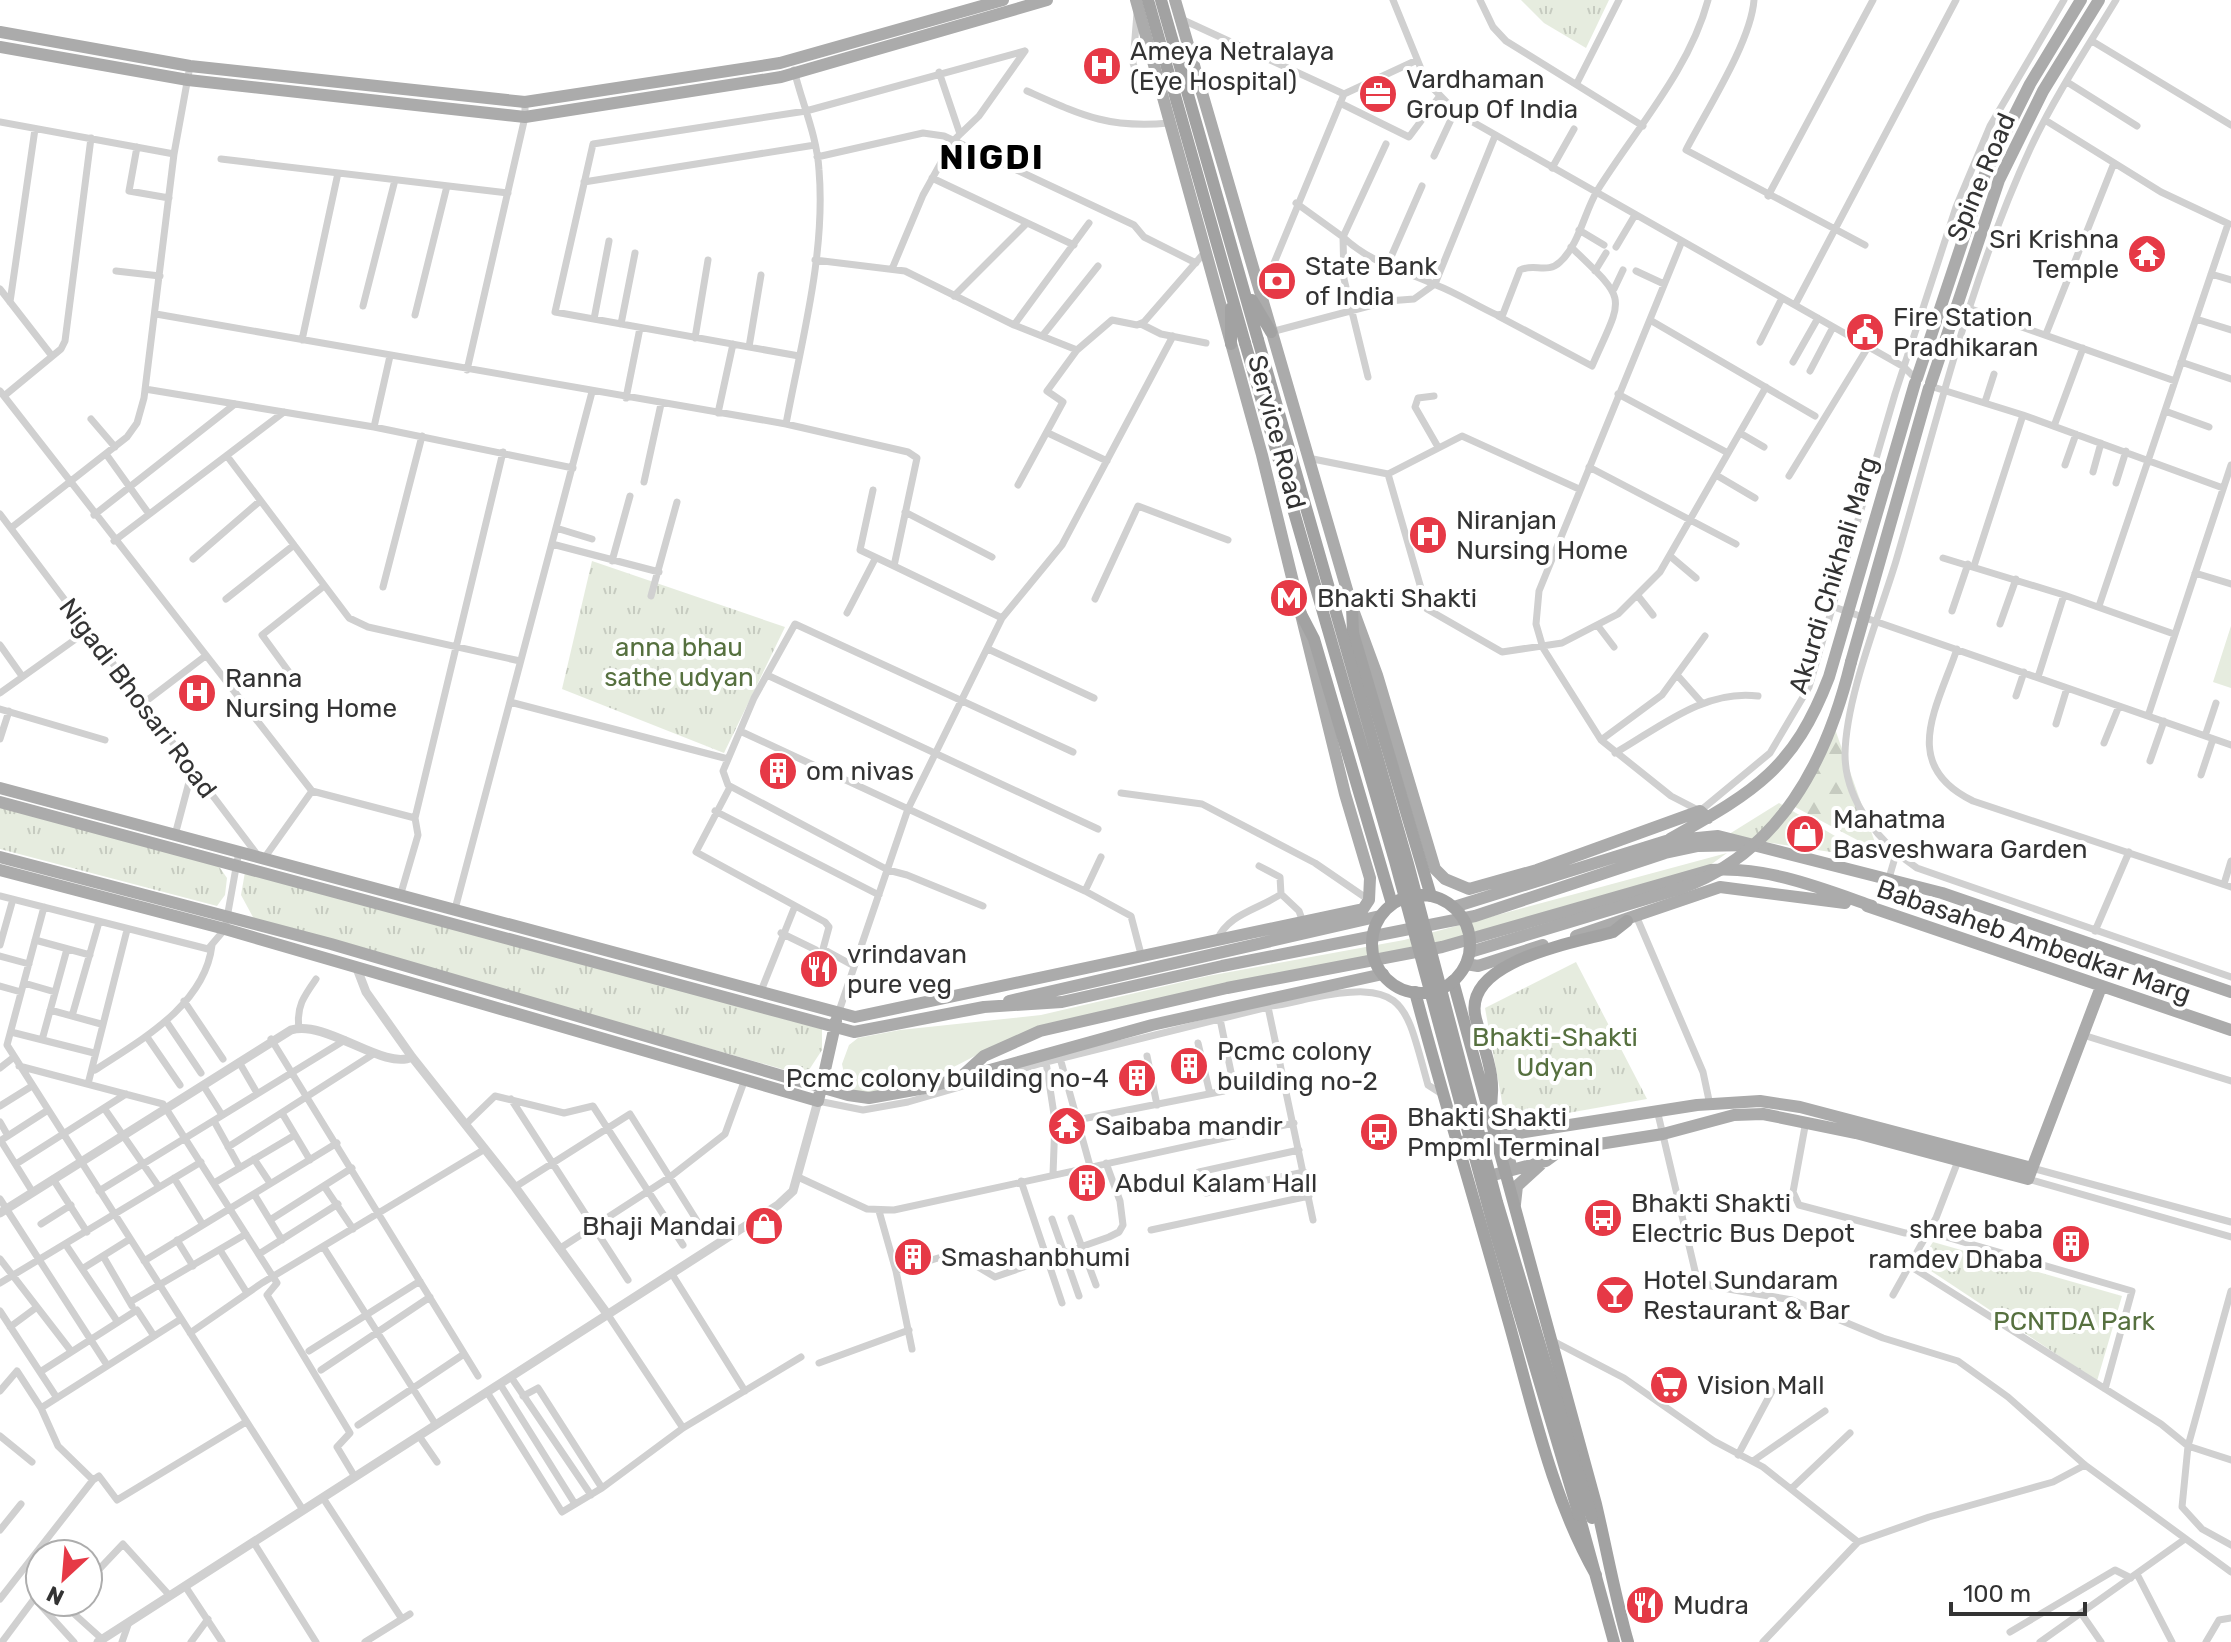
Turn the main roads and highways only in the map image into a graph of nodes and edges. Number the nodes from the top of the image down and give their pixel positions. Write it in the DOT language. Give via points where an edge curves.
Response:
graph roads {
  1 [pos="1003,0"];
  2 [pos="1047,0"];
  3 [pos="1161,0"];
  4 [pos="1175,0"];
  5 [pos="2081,0"];
  6 [pos="2099,0"];
  7 [pos="1140,2"];
  8 [pos="0,32"];
  9 [pos="0,47"];
  10 [pos="793,66"];
  11 [pos="1209,186"];
  12 [pos="1238,290"];
  13 [pos="1271,332"];
  14 [pos="1252,342"];
  15 [pos="1231,344"];
  16 [pos="1916,380"];
  17 [pos="1930,386"];
  18 [pos="1352,607"];
  19 [pos="1301,614"];
  20 [pos="0,788"];
  21 [pos="0,802"];
  22 [pos="1704,814"];
  23 [pos="1666,841"];
  24 [pos="1752,845"];
  25 [pos="0,857"];
  26 [pos="0,870"];
  27 [pos="1431,896"];
  28 [pos="1392,904"];
  29 [pos="1872,906"];
  30 [pos="1454,907"];
  31 [pos="1380,916"];
  32 [pos="1632,919"];
  33 [pos="227,922"];
  34 [pos="1468,958"];
  35 [pos="1383,974"];
  36 [pos="1453,981"];
  37 [pos="2101,987"];
  38 [pos="1415,992"];
  39 [pos="2231,992"];
  40 [pos="984,1007"];
  41 [pos="838,1014"];
  42 [pos="834,1029"];
  43 [pos="2231,1030"];
  44 [pos="959,1079"];
  45 [pos="822,1085"];
  46 [pos="1488,1118"];
  47 [pos="1570,1127"];
  48 [pos="1498,1135"];
  49 [pos="1455,1143"];
  50 [pos="1573,1148"];
  51 [pos="1961,1154"];
  52 [pos="1546,1161"];
  53 [pos="1508,1171"];
  54 [pos="1466,1182"];
  55 [pos="1515,1214"];
  56 [pos="1603,1576"];
  57 [pos="1614,1642"];
  58 [pos="1628,1642"];
  1 -- 10 [label="main road"];
  2 -- 10 [label="main road"];
  3 -- 11 [label="highway"];
  4 -- 13 [label="main road"];
  5 -- 16 [label="main road, Akurdi Chikhali Marg" via="2030,84 1985,174"];
  6 -- 17 [label="main road, Spine Road" via="2011,153 1984,217"];
  7 -- 11 [label="highway"];
  7 -- 15 [label="main road, Service Road" via="1201,258"];
  8 -- 10 [label="main road" via="190,66 525,102"];
  9 -- 10 [label="main road" via="188,80 525,117"];
  11 -- 12 [label="highway"];
  12 -- 13 [label="highway"];
  12 -- 14 [label="highway"];
  12 -- 15 [label="highway"];
  13 -- 18 [label="main road"];
  14 -- 56 [label="highway, bridge" via="1494,1228 1579,1515"];
  14 -- 56 [label="highway, bridge" via="1408,864 1497,1202 1592,1518"];
  15 -- 19 [label="main road, Service Road"];
  16 -- 17 [label="main road" via="1920,390"];
  16 -- 22 [label="main road, Akurdi Chikhali Marg" via="1823,693 1792,749 1761,783"];
  17 -- 34 [label="main road, Akurdi Chikhali Marg, bridge" via="1841,704 1812,768 1779,821 1734,864 1712,877"];
  18 -- 22 [label="main road, Akurdi Chikhali Marg" via="1435,869 1445,879 1469,889"];
  18 -- 27 [label="highway" via="1353,633"];
  19 -- 28 [label="highway" via="1314,639"];
  19 -- 41 [label="main road, Service Road" via="1370,878 1363,909 867,1017"];
  20 -- 41 [label="main road"];
  21 -- 42 [label="main road"];
  22 -- 23 [label="main road"];
  23 -- 24 [label="main road, Babasaheb Ambedkar Marg" via="1718,836"];
  23 -- 30 [label="main road"];
  24 -- 39 [label="main road, Babasaheb Ambedkar Marg" via="1942,893"];
  24 -- 40 [label="main road" via="1665,853 1475,916 1062,1002"];
  25 -- 33 [label="main road"];
  26 -- 33 [label="main road"];
  27 -- 28 [label="highway, bridge"];
  27 -- 30 [label="highway, bridge"];
  28 -- 31 [label="highway, bridge"];
  29 -- 32 [label="main road, Babasaheb Ambedkar Marg" via="1720,887"];
  29 -- 37 [label="main road, Babasaheb Ambedkar Marg"];
  29 -- 44 [label="main road" via="1744,868 1711,870 1442,947 1040,1031 984,1056"];
  30 -- 34 [label="highway, bridge" via="1470,935"];
  31 -- 35 [label="highway, bridge" via="1372,945"];
  31 -- 40 [label="main road"];
  32 -- 34 [label="main road, Babasaheb Ambedkar Marg" via="1478,966"];
  32 -- 46 [label="highway" via="1613,932 1506,966 1481,986 1473,1008 1495,1090"];
  33 -- 45 [label="main road"];
  33 -- 45 [label="main road" via="356,966 818,1101"];
  34 -- 36 [label="highway, bridge"];
  35 -- 38 [label="highway, bridge"];
  35 -- 44 [label="main road" via="1265,1003 1240,1004"];
  36 -- 38 [label="highway, bridge" via="1435,991"];
  36 -- 46 [label="highway"];
  37 -- 43 [label="main road, Babasaheb Ambedkar Marg"];
  37 -- 51 [label="main road" via="2030,1174"];
  38 -- 49 [label="highway"];
  40 -- 42 [label="main road" via="869,1032"];
  41 -- 42 [label="main road"];
  42 -- 45 [label="main road"];
  44 -- 45 [label="main road" via="869,1098"];
  46 -- 48 [label="highway"];
  47 -- 48 [label="main road"];
  47 -- 50 [label="main road"];
  47 -- 51 [label="main road" via="1760,1101 1800,1107"];
  48 -- 49 [label="main road"];
  48 -- 53 [label="highway"];
  49 -- 54 [label="highway"];
  50 -- 51 [label="main road" via="1663,1134 1734,1115 1763,1114"];
  50 -- 52 [label="main road"];
  52 -- 53 [label="main road"];
  52 -- 55 [label="main road" via="1517,1186"];
  53 -- 54 [label="main road"];
  53 -- 55 [label="highway"];
  54 -- 56 [label="highway" via="1574,1537"];
  55 -- 56 [label="highway" via="1596,1504 1608,1555"];
  56 -- 57 [label="highway"];
  56 -- 58 [label="highway"];
}
